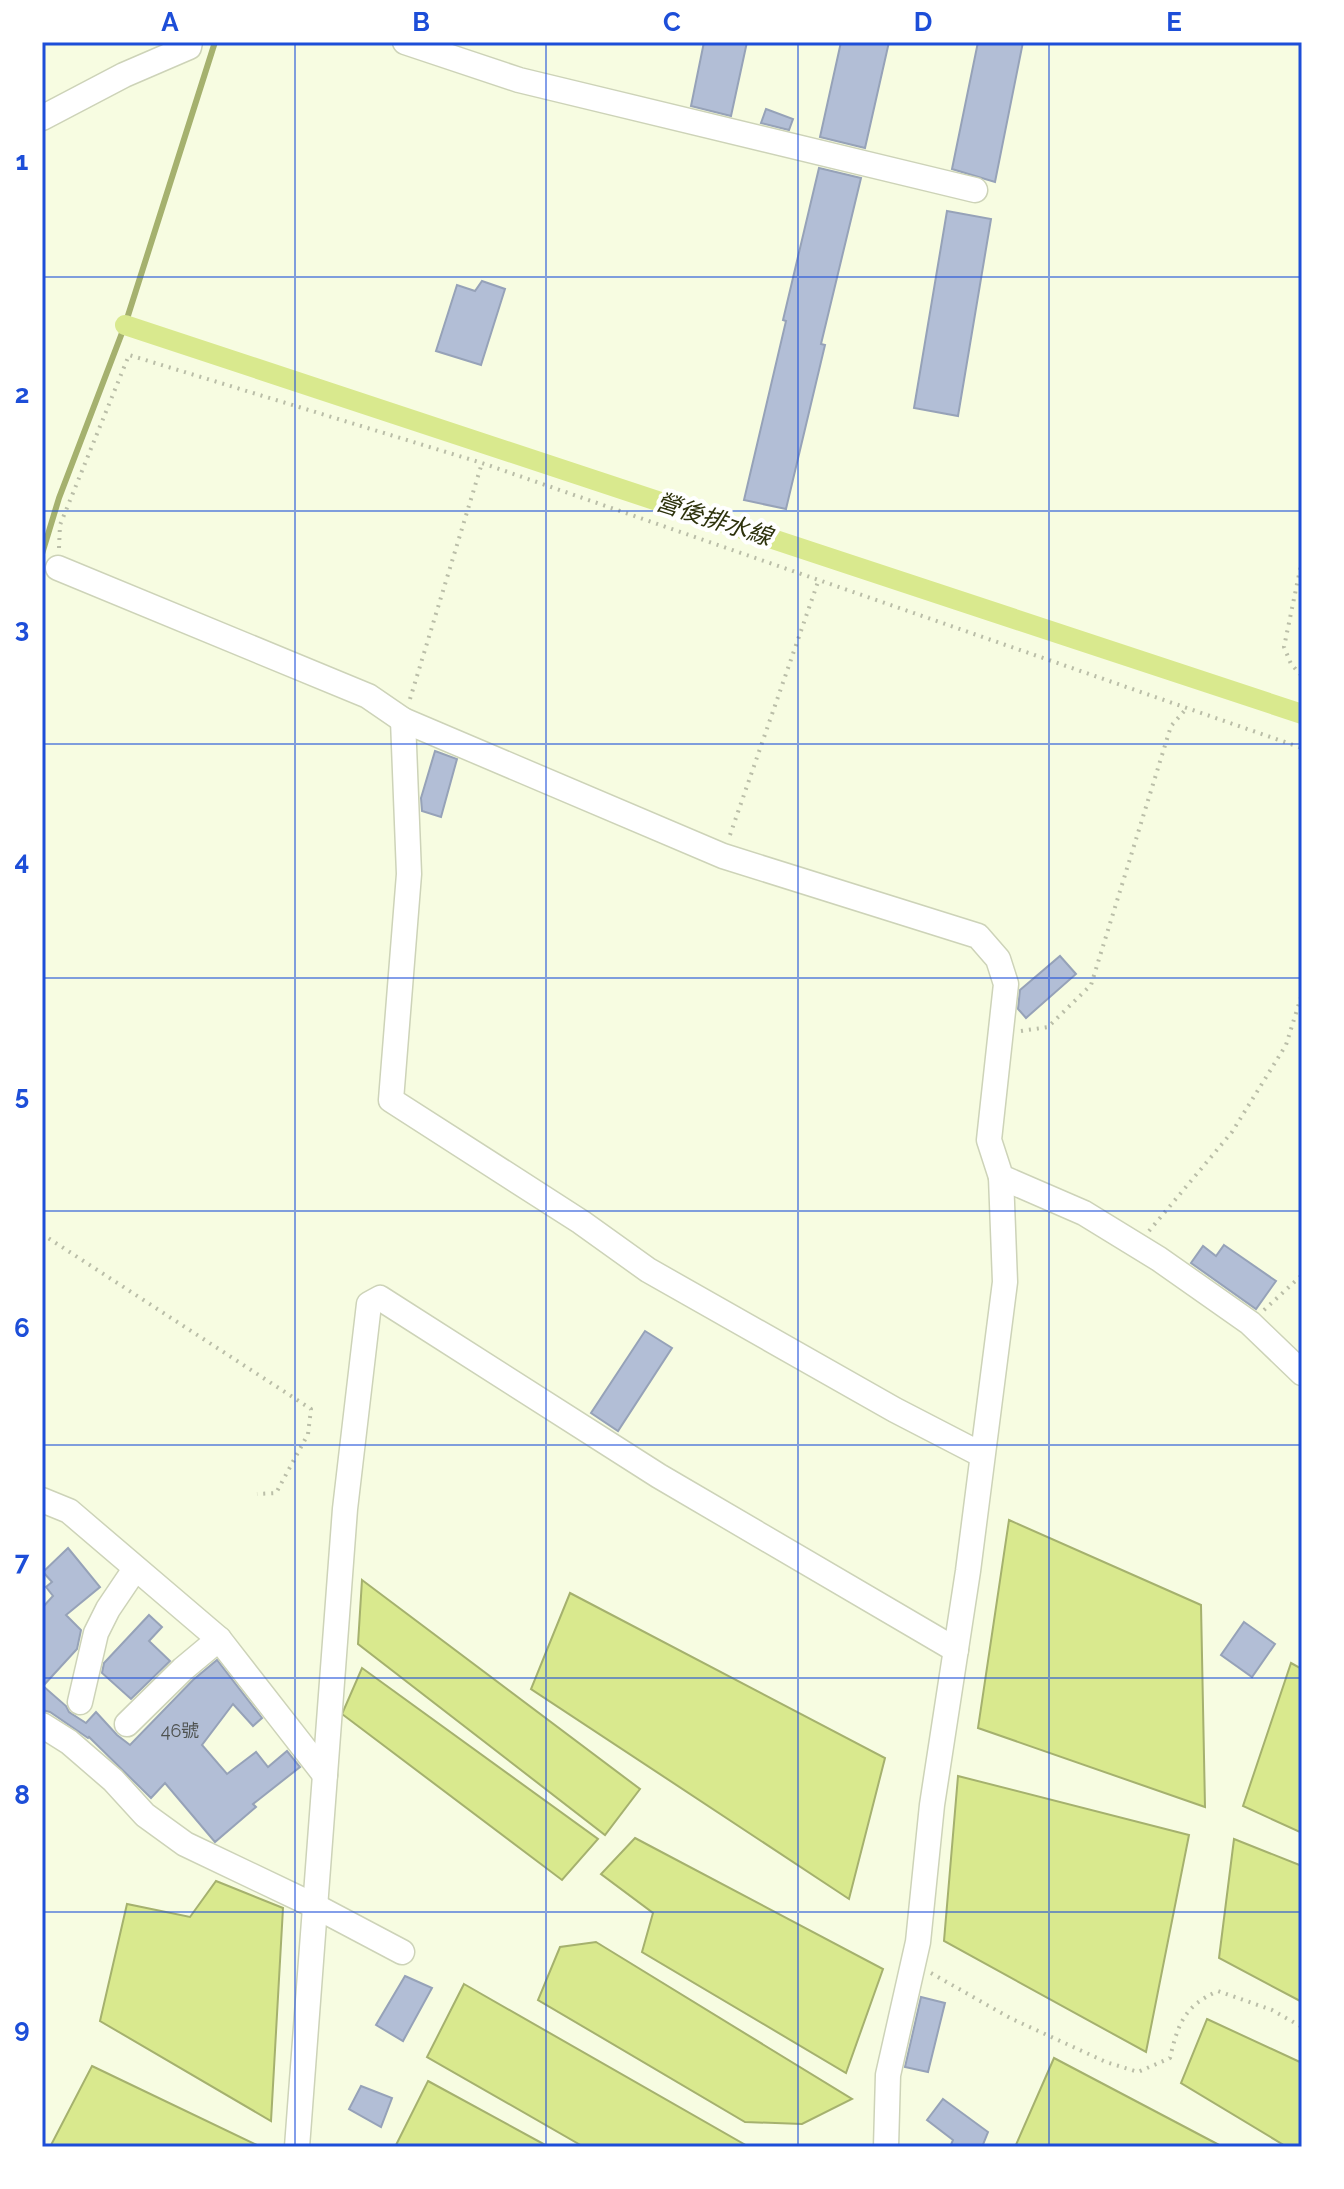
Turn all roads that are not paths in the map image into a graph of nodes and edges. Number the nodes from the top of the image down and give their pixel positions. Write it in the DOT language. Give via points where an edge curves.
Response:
graph roads {
  1 [pos="190,42"];
  2 [pos="405,42"];
  3 [pos="42,118"];
  4 [pos="975,190"];
  5 [pos="58,568"];
  6 [pos="403,720"];
  7 [pos="1001,1177"];
  8 [pos="1302,1373"];
  9 [pos="982,1455"];
  10 [pos="42,1500"];
  11 [pos="135,1569"];
  12 [pos="219,1639"];
  13 [pos="956,1650"];
  14 [pos="80,1702"];
  15 [pos="127,1724"];
  16 [pos="42,1725"];
  17 [pos="325,1775"];
  18 [pos="315,1906"];
  19 [pos="402,1952"];
  20 [pos="297,2147"];
  21 [pos="886,2147"];
  1 -- 3 [label="lane"];
  2 -- 4 [label="lane" via="519,80"];
  5 -- 6 [label="lane" via="368,696"];
  6 -- 7 [label="lane" via="723,856 978,936 998,959 1006,984 989,1140"];
  6 -- 9 [label="lane" via="409,874 391,1100 648,1270"];
  7 -- 8 [label="lane" via="1084,1213 1137,1245 1250,1323"];
  7 -- 9 [label="lane" via="1005,1282"];
  9 -- 13 [label="lane"];
  10 -- 11 [label="lane" via="69,1511"];
  11 -- 12 [label="lane"];
  11 -- 14 [label="lane" via="96,1633"];
  12 -- 15 [label="lane"];
  12 -- 17 [label="lane"];
  13 -- 17 [label="lane" via="659,1476 380,1298 369,1304 354,1425"];
  13 -- 21 [label="lane" via="918,1942 888,2075"];
  16 -- 18 [label="lane" via="69,1742 145,1815 185,1844"];
  17 -- 18 [label="lane"];
  18 -- 19 [label="lane"];
  18 -- 20 [label="lane"];
}
